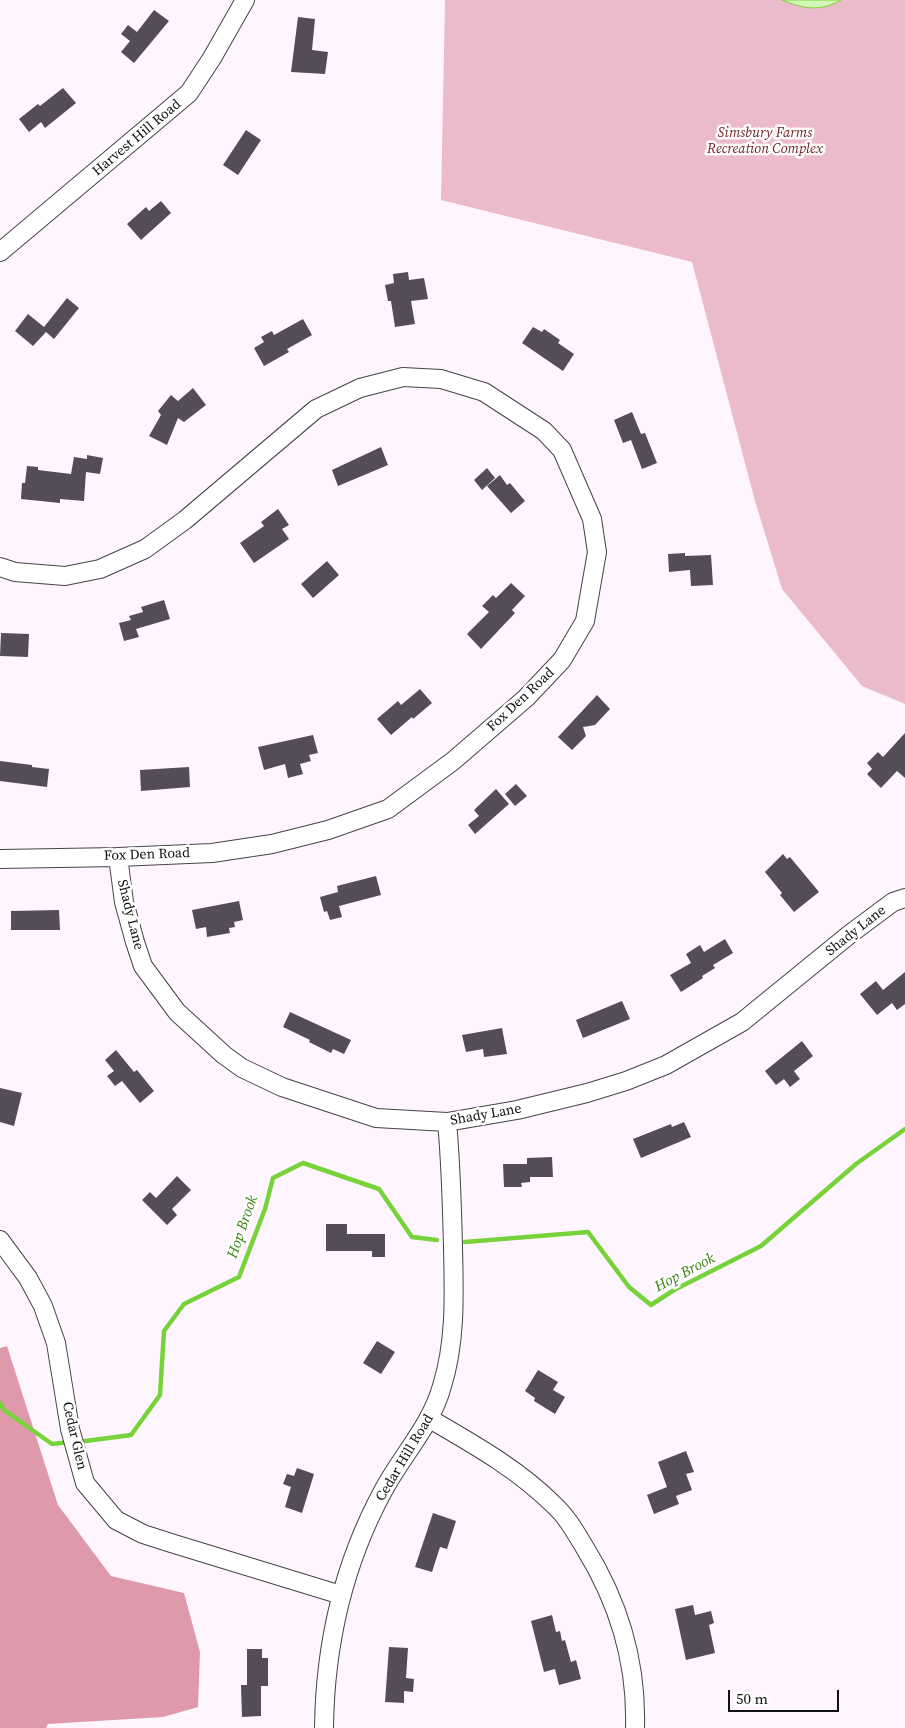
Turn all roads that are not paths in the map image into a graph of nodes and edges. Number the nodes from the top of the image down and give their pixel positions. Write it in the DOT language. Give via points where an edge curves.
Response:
graph roads {
  1 [pos="245,0"];
  2 [pos="0,252"];
  3 [pos="0,567"];
  4 [pos="118,857"];
  5 [pos="0,858"];
  6 [pos="905,898"];
  7 [pos="447,1122"];
  8 [pos="0,1240"];
  9 [pos="430,1418"];
  10 [pos="341,1594"];
  11 [pos="324,1728"];
  12 [pos="635,1728"];
  1 -- 2 [label="street, Harvest Hill Road" via="189,93"];
  3 -- 4 [label="street, Fox Den Road" via="15,572 65,576 100,569 145,549 185,520 316,409 360,388 403,377 441,379 484,392 544,431 562,450 592,520 597,552 585,621 562,660 512,711 388,810 272,844 212,853"];
  4 -- 5 [label="street, Fox Den Road"];
  4 -- 7 [label="street, Shady Lane" via="124,902 143,966 177,1012 224,1055 242,1068 282,1087 376,1118"];
  6 -- 7 [label="street, Shady Lane" via="893,902 850,934 742,1022 666,1065 587,1093"];
  7 -- 9 [label="street, Cedar Hill Road" via="453,1314 450,1357"];
  8 -- 10 [label="street, Cedar Glen" via="28,1278 43,1306 56,1343 70,1429 85,1482 116,1520 143,1534"];
  9 -- 10 [label="street, Cedar Hill Road" via="383,1490"];
  9 -- 12 [label="street" via="519,1474 556,1506 577,1535 598,1568 626,1640 634,1682"];
  10 -- 11 [label="street, Cedar Hill Road" via="329,1650"];
}
